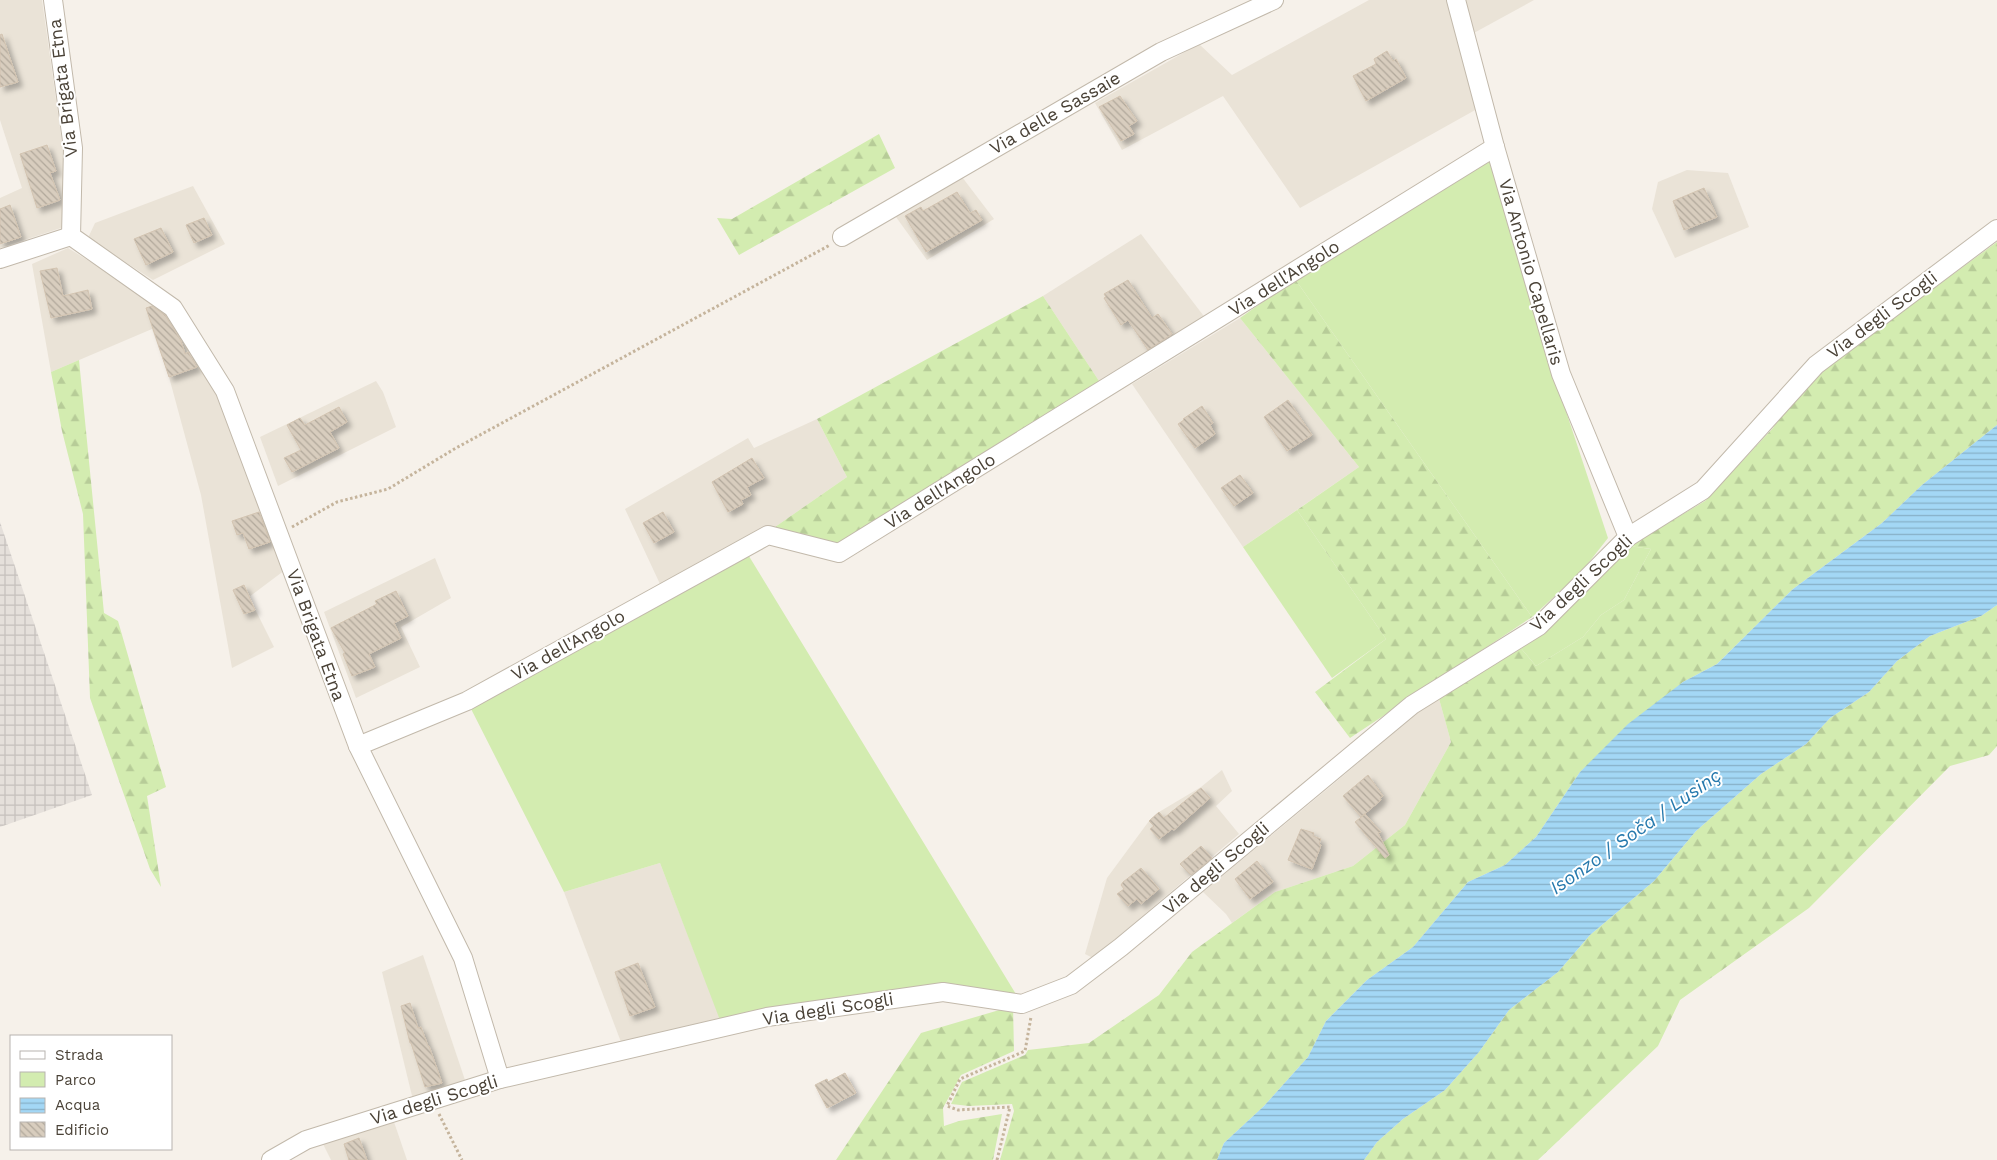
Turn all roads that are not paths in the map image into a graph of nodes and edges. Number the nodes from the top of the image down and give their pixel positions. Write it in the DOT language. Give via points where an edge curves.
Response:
graph roads {
  1 [pos="53,0"];
  2 [pos="1274,0"];
  3 [pos="1456,0"];
  4 [pos="1495,147"];
  5 [pos="1997,229"];
  6 [pos="71,236"];
  7 [pos="842,238"];
  8 [pos="0,258"];
  9 [pos="1628,537"];
  10 [pos="358,746"];
  11 [pos="500,1079"];
  12 [pos="272,1160"];
  1 -- 6 [label="street, Via Brigata Etna" via="73,148"];
  2 -- 7 [label="street, Via delle Sassaie" via="1161,52"];
  3 -- 4 [label="street, Via Antonio Capellaris"];
  4 -- 9 [label="street, Via Antonio Capellaris" via="1560,374"];
  4 -- 10 [label="street, Via dell'Angolo" via="839,553 768,535 467,701"];
  5 -- 9 [label="street, Via degli Scogli" via="1816,365 1703,490"];
  6 -- 8 [label="street"];
  6 -- 10 [label="street, Via Brigata Etna" via="173,308 225,391"];
  9 -- 11 [label="street, Via degli Scogli" via="1539,626 1412,705 1071,985 1022,1004 943,992 767,1017"];
  10 -- 11 [label="street, Via Brigata Etna" via="463,958"];
  11 -- 12 [label="street, Via degli Scogli" via="306,1140"];
}
